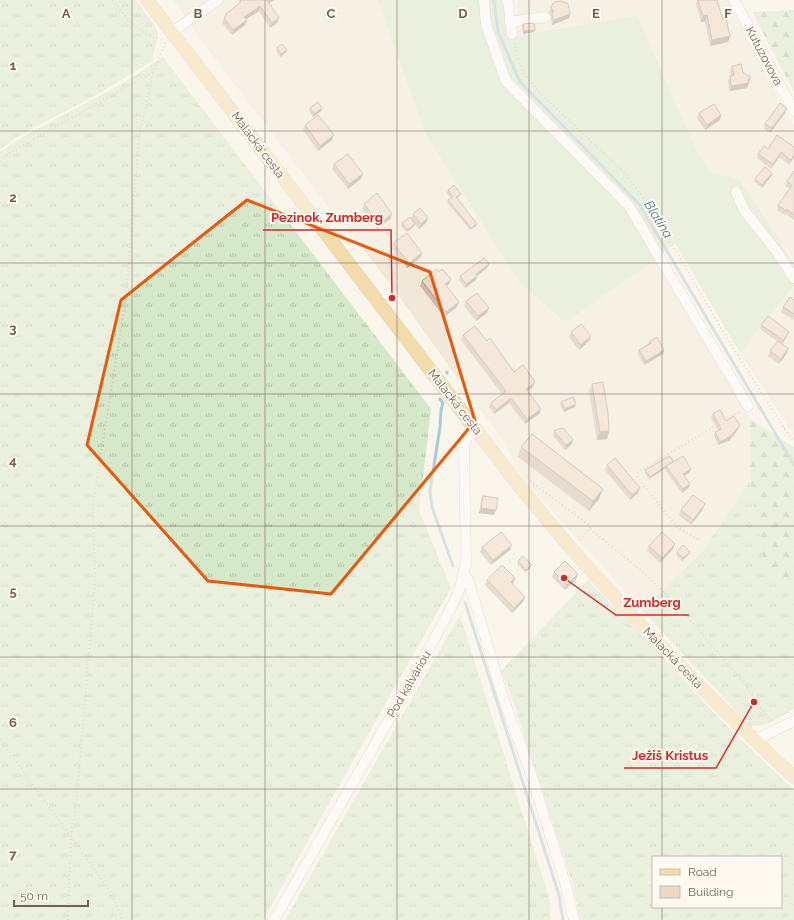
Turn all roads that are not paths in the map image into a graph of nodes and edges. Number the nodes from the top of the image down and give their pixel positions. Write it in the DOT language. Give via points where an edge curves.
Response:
graph roads {
  1 [pos="147,0"];
  2 [pos="218,0"];
  3 [pos="484,0"];
  4 [pos="508,0"];
  5 [pos="734,0"];
  6 [pos="545,17"];
  7 [pos="510,22"];
  8 [pos="512,34"];
  9 [pos="169,36"];
  10 [pos="794,111"];
  11 [pos="736,192"];
  12 [pos="794,278"];
  13 [pos="748,406"];
  14 [pos="476,429"];
  15 [pos="464,573"];
  16 [pos="794,721"];
  17 [pos="755,740"];
  18 [pos="794,777"];
  19 [pos="274,920"];
  20 [pos="574,920"];
  1 -- 9 [label="main road, Malacká cesta"];
  2 -- 9 [label="street"];
  3 -- 13 [label="street" via="486,25 506,81 629,206"];
  4 -- 7 [label="street"];
  5 -- 10 [label="street, Kutuzovova"];
  6 -- 7 [label="street"];
  7 -- 8 [label="street"];
  9 -- 14 [label="main road, Malacká cesta"];
  11 -- 12 [label="street" via="744,210"];
  14 -- 15 [label="street, Pod kalváriou" via="467,438 464,448"];
  14 -- 17 [label="main road, Malacká cesta" via="571,548 639,623"];
  15 -- 19 [label="street, Pod kalváriou" via="456,598 438,632"];
  15 -- 20 [label="street" via="566,886"];
  16 -- 17 [label="street"];
  17 -- 18 [label="main road, Malacká cesta"];
}
